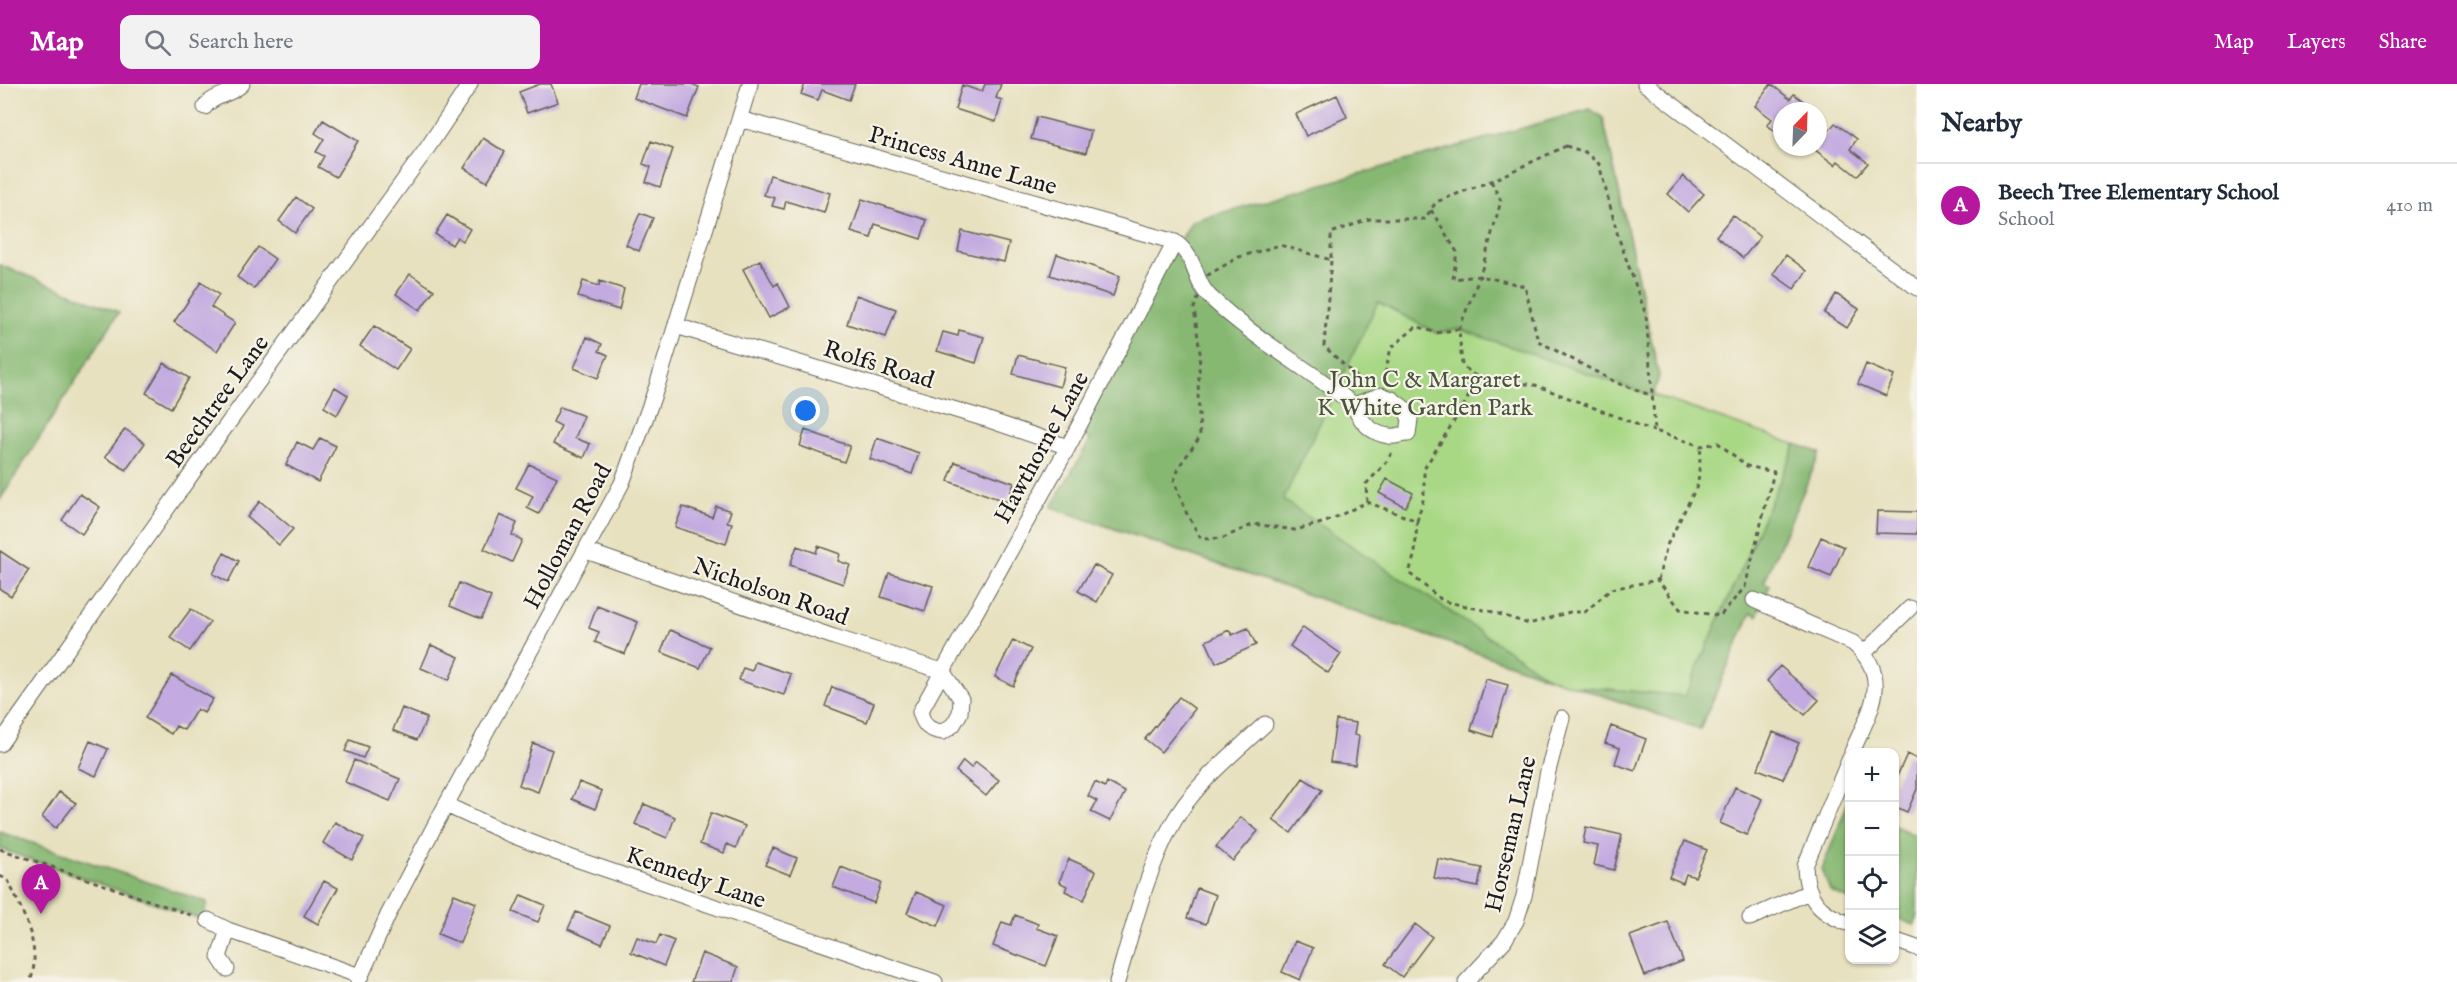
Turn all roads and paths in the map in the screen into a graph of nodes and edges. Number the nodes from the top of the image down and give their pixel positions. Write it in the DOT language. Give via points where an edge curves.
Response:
graph roads {
  1 [pos="242,84"];
  2 [pos="470,84"];
  3 [pos="750,84"];
  4 [pos="1645,84"];
  5 [pos="205,107"];
  6 [pos="740,119"];
  7 [pos="1491,181"];
  8 [pos="1431,210"];
  9 [pos="1175,242"];
  10 [pos="1332,260"];
  11 [pos="1480,276"];
  12 [pos="1203,288"];
  13 [pos="1917,288"];
  14 [pos="676,326"];
  15 [pos="1459,329"];
  16 [pos="1478,378"];
  17 [pos="1380,395"];
  18 [pos="1653,396"];
  19 [pos="1354,405"];
  20 [pos="1654,431"];
  21 [pos="1401,434"];
  22 [pos="1701,446"];
  23 [pos="1068,447"];
  24 [pos="1367,502"];
  25 [pos="1417,521"];
  26 [pos="586,551"];
  27 [pos="1658,580"];
  28 [pos="1754,600"];
  29 [pos="1910,608"];
  30 [pos="1864,653"];
  31 [pos="942,671"];
  32 [pos="1562,718"];
  33 [pos="1265,724"];
  34 [pos="0,744"];
  35 [pos="1854,748"];
  36 [pos="1845,770"];
  37 [pos="446,805"];
  38 [pos="0,849"];
  39 [pos="0,876"];
  40 [pos="1809,892"];
  41 [pos="1750,918"];
  42 [pos="208,920"];
  43 [pos="1845,922"];
  44 [pos="228,930"];
  45 [pos="1899,942"];
  46 [pos="1917,948"];
  47 [pos="227,969"];
  48 [pos="359,979"];
  49 [pos="30,982"];
  50 [pos="935,982"];
  51 [pos="1117,982"];
  52 [pos="1466,982"];
  1 -- 5 [label="street"];
  2 -- 34 [label="street, Beechtree Lane"];
  3 -- 6 [label="street, Holloman Road"];
  4 -- 13 [label="street"];
  6 -- 9 [label="street, Princess Anne Lane"];
  6 -- 14 [label="street, Holloman Road"];
  7 -- 8 [label="path" via="1436,202"];
  7 -- 11 [label="path" via="1501,201"];
  7 -- 18 [label="path" via="1566,146 1585,152 1599,164 1618,236 1646,315"];
  8 -- 10 [label="path" via="1425,219 1369,219 1332,233"];
  8 -- 11 [label="path" via="1457,252 1453,279"];
  9 -- 12 [label="street" via="1192,260"];
  9 -- 23 [label="street, Hawthorne Lane"];
  10 -- 12 [label="path" via="1280,245 1239,257 1208,276"];
  10 -- 17 [label="path" via="1324,346"];
  11 -- 15 [label="path"];
  11 -- 18 [label="path" via="1525,286 1538,341 1617,383"];
  12 -- 19 [label="street" via="1254,333"];
  12 -- 24 [label="path" via="1194,308 1200,353 1200,437 1174,481 1185,512 1201,539 1223,538 1254,524 1295,530 1326,522"];
  14 -- 23 [label="street, Rolfs Road"];
  14 -- 26 [label="street, Holloman Road" via="636,448"];
  15 -- 16 [label="path" via="1462,366"];
  15 -- 17 [label="path" via="1436,333 1417,326 1391,348"];
  16 -- 20 [label="path" via="1535,385"];
  16 -- 25 [label="path" via="1424,469 1424,496"];
  17 -- 19 [label="street"];
  17 -- 21 [label="street" via="1405,409 1410,419 1408,434"];
  18 -- 20 [label="path"];
  19 -- 21 [label="street" via="1371,430 1390,436"];
  20 -- 22 [label="path"];
  21 -- 24 [label="path" via="1384,464 1366,484"];
  22 -- 27 [label="path" via="1698,484 1667,545"];
  22 -- 27 [label="path" via="1718,443 1747,466 1774,472 1745,587 1720,616 1680,609"];
  23 -- 31 [label="street, Hawthorne Lane"];
  24 -- 25 [label="path"];
  25 -- 27 [label="path" via="1409,573 1443,600 1529,624 1570,612 1585,612 1611,589"];
  26 -- 31 [label="street, Nicholson Road"];
  26 -- 37 [label="street, Holloman Road"];
  28 -- 30 [label="street" via="1853,644"];
  29 -- 30 [label="street"];
  30 -- 35 [label="street" via="1873,666 1876,693"];
  32 -- 52 [label="street, Horseman Lane" via="1542,793 1524,896 1515,921 1504,941"];
  33 -- 51 [label="street" via="1197,790 1168,830"];
  36 -- 40 [label="street" via="1806,861 1805,882"];
  37 -- 48 [label="street, Holloman Road"];
  37 -- 50 [label="street, Kennedy Lane" via="558,853"];
  38 -- 42 [label="path"];
  39 -- 49 [label="path" via="8,880 33,942 36,957"];
  40 -- 41 [label="street"];
  40 -- 43 [label="street" via="1825,913"];
  42 -- 44 [label="street"];
  44 -- 47 [label="street" via="219,957"];
  44 -- 48 [label="street"];
  45 -- 46 [label="street"];
}
